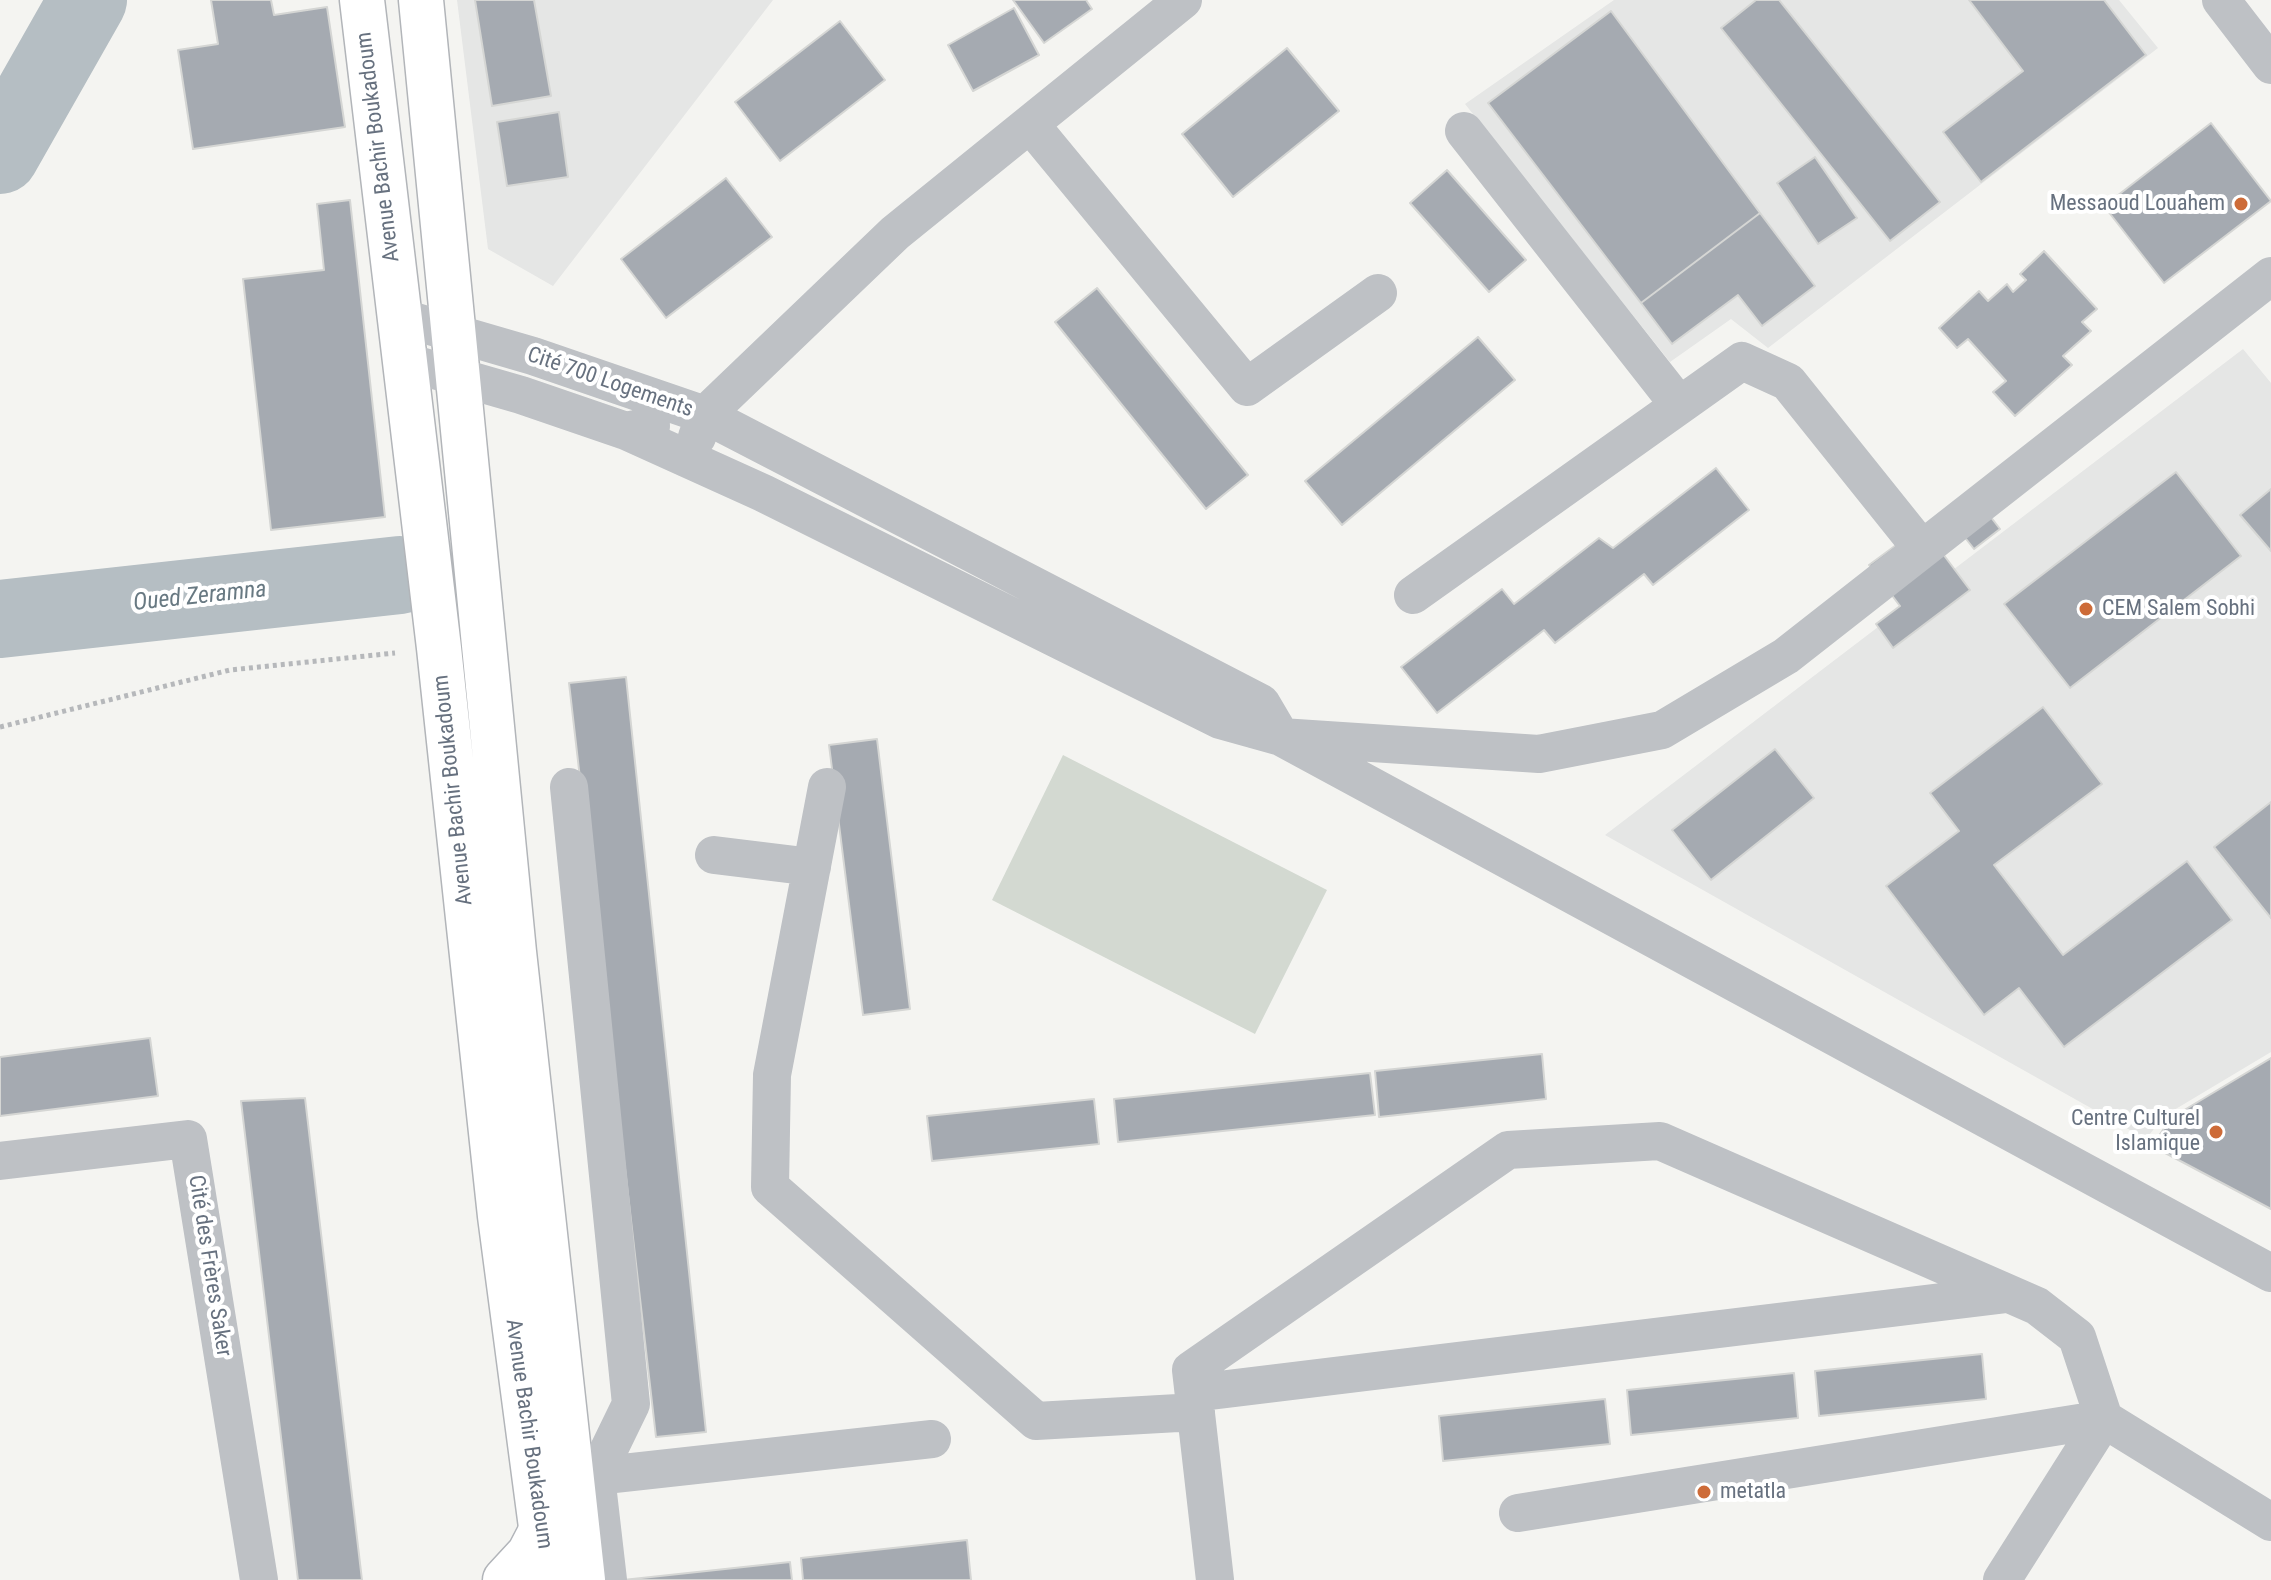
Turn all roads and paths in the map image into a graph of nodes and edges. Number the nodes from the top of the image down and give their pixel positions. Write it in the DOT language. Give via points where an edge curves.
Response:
graph roads {
  1 [pos="362,0"];
  2 [pos="421,0"];
  3 [pos="2221,0"];
  4 [pos="1177,2"];
  5 [pos="2271,65"];
  6 [pos="1030,124"];
  7 [pos="1464,131"];
  8 [pos="446,265"];
  9 [pos="2271,276"];
  10 [pos="1378,293"];
  11 [pos="399,317"];
  12 [pos="452,330"];
  13 [pos="533,356"];
  14 [pos="403,361"];
  15 [pos="457,376"];
  16 [pos="521,395"];
  17 [pos="1679,405"];
  18 [pos="705,415"];
  19 [pos="461,430"];
  20 [pos="626,431"];
  21 [pos="690,460"];
  22 [pos="1921,548"];
  23 [pos="1413,595"];
  24 [pos="439,648"];
  25 [pos="0,727"];
  26 [pos="1281,737"];
  27 [pos="569,787"];
  28 [pos="827,787"];
  29 [pos="714,855"];
  30 [pos="812,867"];
  31 [pos="0,1161"];
  32 [pos="2271,1273"];
  33 [pos="2007,1294"];
  34 [pos="1195,1402"];
  35 [pos="2104,1419"];
  36 [pos="932,1439"];
  37 [pos="596,1476"];
  38 [pos="1518,1513"];
  39 [pos="2271,1522"];
  40 [pos="541,1531"];
  41 [pos="259,1580"];
  42 [pos="505,1580"];
  43 [pos="548,1580"];
  44 [pos="583,1580"];
  45 [pos="608,1580"];
  46 [pos="1215,1580"];
  47 [pos="2002,1580"];
  1 -- 11 [label="main road, Avenue Bachir Boukadoum"];
  2 -- 8 [label="main road, Avenue Bachir Boukadoum"];
  3 -- 5 [label="street"];
  4 -- 6 [label="street"];
  6 -- 10 [label="street" via="1247,387"];
  6 -- 18 [label="street" via="895,233"];
  7 -- 17 [label="street"];
  8 -- 12 [label="main road, Avenue Bachir Boukadoum"];
  8 -- 13 [label="street" via="479,311"];
  9 -- 22 [label="street"];
  11 -- 12 [label="street, Cité 700 Logements"];
  11 -- 14 [label="main road, Avenue Bachir Boukadoum"];
  12 -- 13 [label="street, Cité 700 Logements"];
  12 -- 15 [label="main road, Avenue Bachir Boukadoum"];
  13 -- 18 [label="street, Cité 700 Logements"];
  14 -- 15 [label="street, Cité 700 Logements"];
  14 -- 24 [label="main road, Avenue Bachir Boukadoum"];
  15 -- 16 [label="street, Cité 700 Logements"];
  15 -- 19 [label="main road, Avenue Bachir Boukadoum"];
  16 -- 19 [label="street" via="484,403"];
  16 -- 20 [label="street, Cité 700 Logements"];
  17 -- 22 [label="street" via="1742,361 1788,382"];
  17 -- 23 [label="street"];
  18 -- 20 [label="street, Cité 700 Logements"];
  18 -- 21 [label="street"];
  18 -- 26 [label="street" via="1261,703"];
  19 -- 44 [label="main road, Avenue Bachir Boukadoum"];
  20 -- 21 [label="street"];
  21 -- 26 [label="street" via="1220,720"];
  22 -- 26 [label="street" via="1786,656 1662,730 1539,754"];
  24 -- 25 [label="path" via="230,670"];
  24 -- 40 [label="main road, Avenue Bachir Boukadoum" via="500,1216"];
  26 -- 32 [label="street"];
  27 -- 37 [label="street" via="631,1404"];
  28 -- 30 [label="street"];
  29 -- 30 [label="street"];
  30 -- 34 [label="street" via="772,1075 770,1187 1036,1421"];
  31 -- 41 [label="street, Cité des Frères Saker" via="188,1139"];
  33 -- 34 [label="street"];
  33 -- 34 [label="street" via="1660,1141 1508,1150 1191,1370"];
  33 -- 35 [label="street" via="2037,1306 2077,1337"];
  34 -- 46 [label="street"];
  35 -- 38 [label="street"];
  35 -- 39 [label="street"];
  35 -- 47 [label="street"];
  36 -- 37 [label="street"];
  37 -- 45 [label="street"];
  40 -- 42 [label="main road"];
  40 -- 43 [label="main road, Avenue Bachir Boukadoum"];
}
